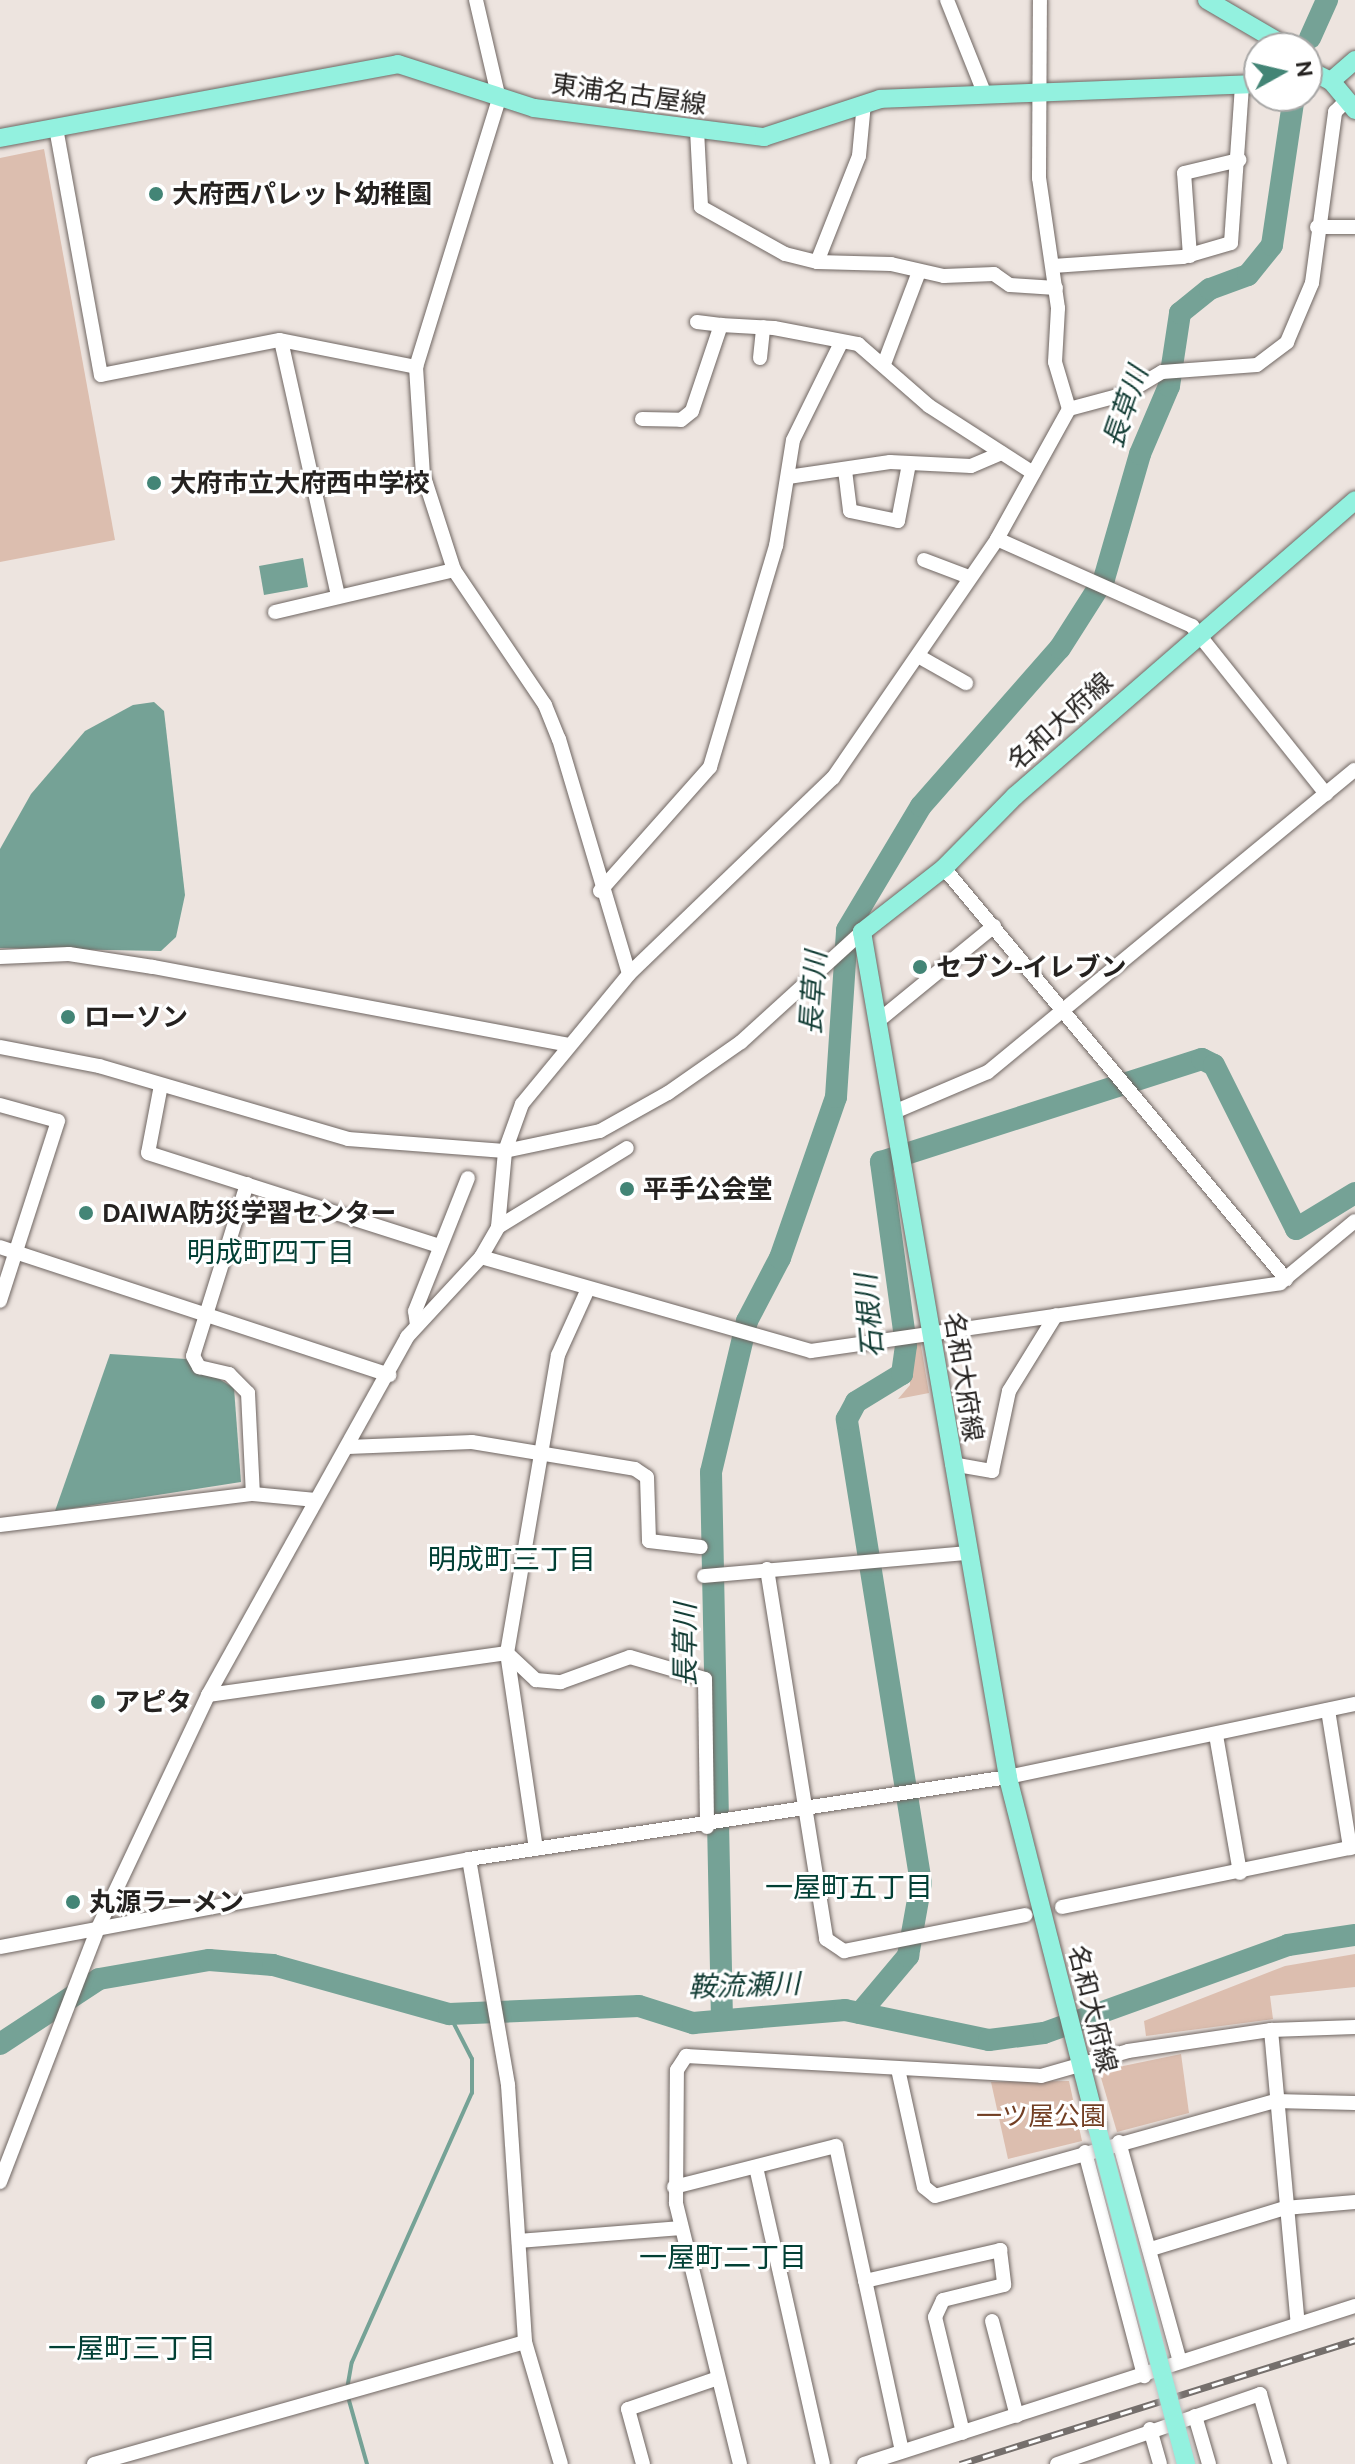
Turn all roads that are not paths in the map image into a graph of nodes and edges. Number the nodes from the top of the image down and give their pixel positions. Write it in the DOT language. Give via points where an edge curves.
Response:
graph roads {
  1 [pos="476,0"];
  2 [pos="947,0"];
  3 [pos="1040,0"];
  4 [pos="1207,0"];
  5 [pos="1262,32"];
  6 [pos="1355,60"];
  7 [pos="1323,76"];
  8 [pos="1331,81"];
  9 [pos="1243,85"];
  10 [pos="1040,94"];
  11 [pos="985,95"];
  12 [pos="499,99"];
  13 [pos="864,103"];
  14 [pos="1351,105"];
  15 [pos="1246,112"];
  16 [pos="56,128"];
  17 [pos="697,130"];
  18 [pos="0,138"];
  19 [pos="1239,160"];
  20 [pos="1317,227"];
  21 [pos="1355,227"];
  22 [pos="1190,256"];
  23 [pos="817,262"];
  24 [pos="1053,266"];
  25 [pos="919,272"];
  26 [pos="1056,288"];
  27 [pos="697,322"];
  28 [pos="721,325"];
  29 [pos="763,327"];
  30 [pos="282,345"];
  31 [pos="840,345"];
  32 [pos="760,358"];
  33 [pos="884,364"];
  34 [pos="416,367"];
  35 [pos="1069,409"];
  36 [pos="642,419"];
  37 [pos="1001,453"];
  38 [pos="909,464"];
  39 [pos="845,470"];
  40 [pos="1033,473"];
  41 [pos="788,477"];
  42 [pos="1355,500"];
  43 [pos="997,539"];
  44 [pos="924,560"];
  45 [pos="454,570"];
  46 [pos="969,577"];
  47 [pos="338,595"];
  48 [pos="275,612"];
  49 [pos="1197,635"];
  50 [pos="920,657"];
  51 [pos="966,683"];
  52 [pos="1355,770"];
  53 [pos="1326,794"];
  54 [pos="944,868"];
  55 [pos="600,891"];
  56 [pos="994,926"];
  57 [pos="859,936"];
  58 [pos="0,957"];
  59 [pos="629,974"];
  60 [pos="1065,1012"];
  61 [pos="878,1021"];
  62 [pos="566,1044"];
  63 [pos="0,1047"];
  64 [pos="161,1085"];
  65 [pos="0,1105"];
  66 [pos="894,1112"];
  67 [pos="627,1148"];
  68 [pos="505,1151"];
  69 [pos="468,1178"];
  70 [pos="247,1184"];
  71 [pos="1355,1221"];
  72 [pos="498,1227"];
  73 [pos="439,1246"];
  74 [pos="0,1247"];
  75 [pos="14,1254"];
  76 [pos="481,1257"];
  77 [pos="1286,1279"];
  78 [pos="588,1289"];
  79 [pos="0,1301"];
  80 [pos="210,1312"];
  81 [pos="1056,1315"];
  82 [pos="417,1325"];
  83 [pos="931,1333"];
  84 [pos="390,1375"];
  85 [pos="348,1447"];
  86 [pos="543,1453"];
  87 [pos="952,1464"];
  88 [pos="253,1494"];
  89 [pos="316,1500"];
  90 [pos="0,1525"];
  91 [pos="701,1547"];
  92 [pos="967,1553"];
  93 [pos="767,1569"];
  94 [pos="704,1576"];
  95 [pos="507,1653"];
  96 [pos="208,1695"];
  97 [pos="1355,1704"];
  98 [pos="1328,1710"];
  99 [pos="1216,1735"];
  100 [pos="1008,1777"];
  101 [pos="804,1810"];
  102 [pos="707,1827"];
  103 [pos="1352,1848"];
  104 [pos="536,1849"];
  105 [pos="469,1859"];
  106 [pos="1240,1873"];
  107 [pos="1062,1907"];
  108 [pos="1025,1915"];
  109 [pos="98,1928"];
  110 [pos="0,1947"];
  111 [pos="1355,2027"];
  112 [pos="1271,2030"];
  113 [pos="1080,2064"];
  114 [pos="898,2069"];
  115 [pos="1275,2101"];
  116 [pos="1355,2103"];
  117 [pos="1119,2142"];
  118 [pos="1085,2152"];
  119 [pos="756,2167"];
  120 [pos="0,2182"];
  121 [pos="674,2187"];
  122 [pos="1355,2202"];
  123 [pos="1285,2208"];
  124 [pos="680,2228"];
  125 [pos="519,2241"];
  126 [pos="1151,2249"];
  127 [pos="865,2281"];
  128 [pos="1355,2306"];
  129 [pos="992,2321"];
  130 [pos="1298,2324"];
  131 [pos="525,2342"];
  132 [pos="1180,2362"];
  133 [pos="1144,2376"];
  134 [pos="718,2378"];
  135 [pos="1017,2416"];
  136 [pos="1195,2416"];
  137 [pos="1150,2429"];
  138 [pos="963,2433"];
  139 [pos="902,2451"];
  140 [pos="558,2461"];
  141 [pos="737,2463"];
  142 [pos="94,2464"];
  143 [pos="643,2464"];
  144 [pos="823,2464"];
  145 [pos="864,2464"];
  146 [pos="1057,2464"];
  147 [pos="1160,2464"];
  148 [pos="1186,2464"];
  149 [pos="1209,2464"];
  150 [pos="1280,2464"];
  1 -- 12 [label="street"];
  2 -- 11 [label="street"];
  3 -- 10 [label="street"];
  4 -- 5 [label="main road"];
  6 -- 8 [label="main road"];
  7 -- 8 [label="main road"];
  8 -- 14 [label="main road"];
  9 -- 10 [label="main road, 東浦名古屋線"];
  10 -- 11 [label="main road, 東浦名古屋線"];
  10 -- 24 [label="street" via="1039,178"];
  11 -- 13 [label="main road, 東浦名古屋線"];
  12 -- 16 [label="main road, 東浦名古屋線" via="424,70 366,65"];
  12 -- 17 [label="main road, 東浦名古屋線"];
  12 -- 34 [label="street"];
  13 -- 17 [label="main road, 東浦名古屋線" via="786,134"];
  13 -- 23 [label="street" via="857,163"];
  14 -- 20 [label="street" via="1335,112"];
  15 -- 19 [label="street"];
  16 -- 18 [label="main road, 東浦名古屋線"];
  16 -- 30 [label="street" via="101,375"];
  17 -- 23 [label="street" via="701,207 785,254"];
  19 -- 22 [label="street" via="1235,239"];
  19 -- 22 [label="street" via="1184,173"];
  20 -- 21 [label="street"];
  20 -- 35 [label="street" via="1312,283 1275,356 1241,369 1162,372 1125,394"];
  22 -- 24 [label="street"];
  23 -- 25 [label="street"];
  24 -- 26 [label="street"];
  25 -- 26 [label="street" via="994,274 1010,285"];
  25 -- 33 [label="street"];
  26 -- 35 [label="street" via="1055,362"];
  27 -- 28 [label="street"];
  28 -- 29 [label="street"];
  28 -- 36 [label="street" via="692,411 681,420"];
  29 -- 32 [label="street"];
  29 -- 33 [label="street" via="858,344"];
  30 -- 34 [label="street"];
  30 -- 47 [label="street"];
  31 -- 41 [label="street" via="793,440"];
  33 -- 37 [label="street" via="929,406"];
  34 -- 45 [label="street" via="423,474"];
  35 -- 40 [label="street"];
  37 -- 38 [label="street" via="971,466"];
  37 -- 40 [label="street"];
  38 -- 39 [label="street"];
  38 -- 39 [label="street" via="898,521 850,511"];
  39 -- 41 [label="street"];
  40 -- 43 [label="street"];
  41 -- 55 [label="street" via="776,546 710,767"];
  42 -- 49 [label="main road, 名和大府線"];
  43 -- 46 [label="street"];
  43 -- 49 [label="street" via="1101,584"];
  44 -- 46 [label="street"];
  45 -- 47 [label="street"];
  45 -- 55 [label="street" via="545,705"];
  46 -- 50 [label="street"];
  47 -- 48 [label="street"];
  49 -- 53 [label="street"];
  49 -- 54 [label="main road, 名和大府線"];
  50 -- 51 [label="street"];
  50 -- 59 [label="street" via="818,796"];
  52 -- 53 [label="street"];
  53 -- 60 [label="street"];
  54 -- 56 [label="street"];
  54 -- 57 [label="main road, 名和大府線"];
  55 -- 59 [label="street"];
  56 -- 60 [label="street"];
  56 -- 61 [label="street"];
  57 -- 61 [label="main road, 名和大府線"];
  57 -- 68 [label="street" via="741,1042 668,1093 600,1131"];
  58 -- 62 [label="street" via="69,954"];
  59 -- 62 [label="street"];
  60 -- 66 [label="street" via="988,1072"];
  60 -- 77 [label="street"];
  61 -- 66 [label="main road, 名和大府線"];
  62 -- 68 [label="street" via="522,1104"];
  63 -- 64 [label="street"];
  64 -- 68 [label="street" via="378,1145"];
  64 -- 70 [label="street" via="148,1153"];
  65 -- 75 [label="street" via="58,1121"];
  66 -- 83 [label="main road, 名和大府線"];
  67 -- 72 [label="street"];
  68 -- 72 [label="street"];
  69 -- 73 [label="street"];
  70 -- 73 [label="street"];
  70 -- 80 [label="street"];
  71 -- 77 [label="street"];
  72 -- 76 [label="street"];
  73 -- 82 [label="street"];
  74 -- 75 [label="street"];
  75 -- 79 [label="street"];
  75 -- 80 [label="street"];
  76 -- 78 [label="street"];
  76 -- 82 [label="street"];
  77 -- 81 [label="street"];
  78 -- 83 [label="street" via="811,1351"];
  78 -- 86 [label="street" via="558,1355"];
  80 -- 84 [label="street"];
  80 -- 88 [label="street" via="193,1356 199,1367 229,1374 248,1393"];
  81 -- 83 [label="street"];
  81 -- 87 [label="street" via="1009,1391 992,1471"];
  82 -- 84 [label="street"];
  83 -- 87 [label="main road, 名和大府線"];
  84 -- 85 [label="street"];
  85 -- 86 [label="street" via="472,1442"];
  85 -- 89 [label="street"];
  86 -- 91 [label="street" via="635,1469 647,1477 649,1541"];
  86 -- 95 [label="street"];
  87 -- 92 [label="main road, 名和大府線"];
  88 -- 89 [label="street"];
  88 -- 90 [label="street"];
  89 -- 96 [label="street"];
  92 -- 93 [label="street"];
  92 -- 100 [label="main road, 名和大府線"];
  93 -- 94 [label="street"];
  93 -- 101 [label="street"];
  95 -- 96 [label="street"];
  95 -- 102 [label="street" via="536,1680 561,1682 630,1657 705,1679"];
  95 -- 104 [label="street"];
  96 -- 109 [label="street"];
  97 -- 98 [label="street"];
  98 -- 99 [label="street"];
  98 -- 103 [label="street"];
  99 -- 100 [label="street"];
  99 -- 106 [label="street"];
  100 -- 101 [label="street"];
  100 -- 113 [label="main road, 名和大府線"];
  101 -- 102 [label="street"];
  101 -- 108 [label="street" via="826,1939 844,1951"];
  102 -- 104 [label="street"];
  103 -- 106 [label="street"];
  104 -- 105 [label="street"];
  105 -- 109 [label="street"];
  105 -- 125 [label="street" via="501,2041"];
  106 -- 107 [label="street"];
  109 -- 110 [label="street"];
  109 -- 120 [label="street"];
  111 -- 112 [label="street"];
  112 -- 113 [label="street" via="1128,2051"];
  112 -- 115 [label="street"];
  113 -- 114 [label="street" via="1041,2076"];
  113 -- 148 [label="main road, 名和大府線, bridge"];
  114 -- 118 [label="street" via="929,2194"];
  114 -- 121 [label="street" via="686,2056 677,2070"];
  115 -- 116 [label="street"];
  115 -- 117 [label="street"];
  115 -- 123 [label="street"];
  117 -- 118 [label="street"];
  117 -- 126 [label="street"];
  118 -- 133 [label="street"];
  119 -- 121 [label="street"];
  119 -- 127 [label="street" via="836,2146"];
  119 -- 144 [label="street"];
  121 -- 124 [label="street"];
  122 -- 123 [label="street"];
  123 -- 126 [label="street"];
  123 -- 130 [label="street"];
  124 -- 125 [label="street"];
  124 -- 134 [label="street"];
  125 -- 131 [label="street"];
  126 -- 132 [label="street"];
  127 -- 138 [label="street" via="1000,2250 1004,2285 943,2300 935,2317"];
  127 -- 139 [label="street"];
  128 -- 130 [label="street"];
  129 -- 135 [label="street"];
  130 -- 132 [label="street"];
  131 -- 140 [label="street"];
  131 -- 142 [label="street" via="348,2397"];
  132 -- 133 [label="street"];
  133 -- 135 [label="street"];
  134 -- 141 [label="street"];
  134 -- 143 [label="street" via="628,2409"];
  135 -- 138 [label="street"];
  136 -- 137 [label="street"];
  136 -- 149 [label="street"];
  136 -- 150 [label="street" via="1260,2394"];
  137 -- 146 [label="street"];
  137 -- 147 [label="street"];
  138 -- 139 [label="street"];
  139 -- 145 [label="street"];
}
